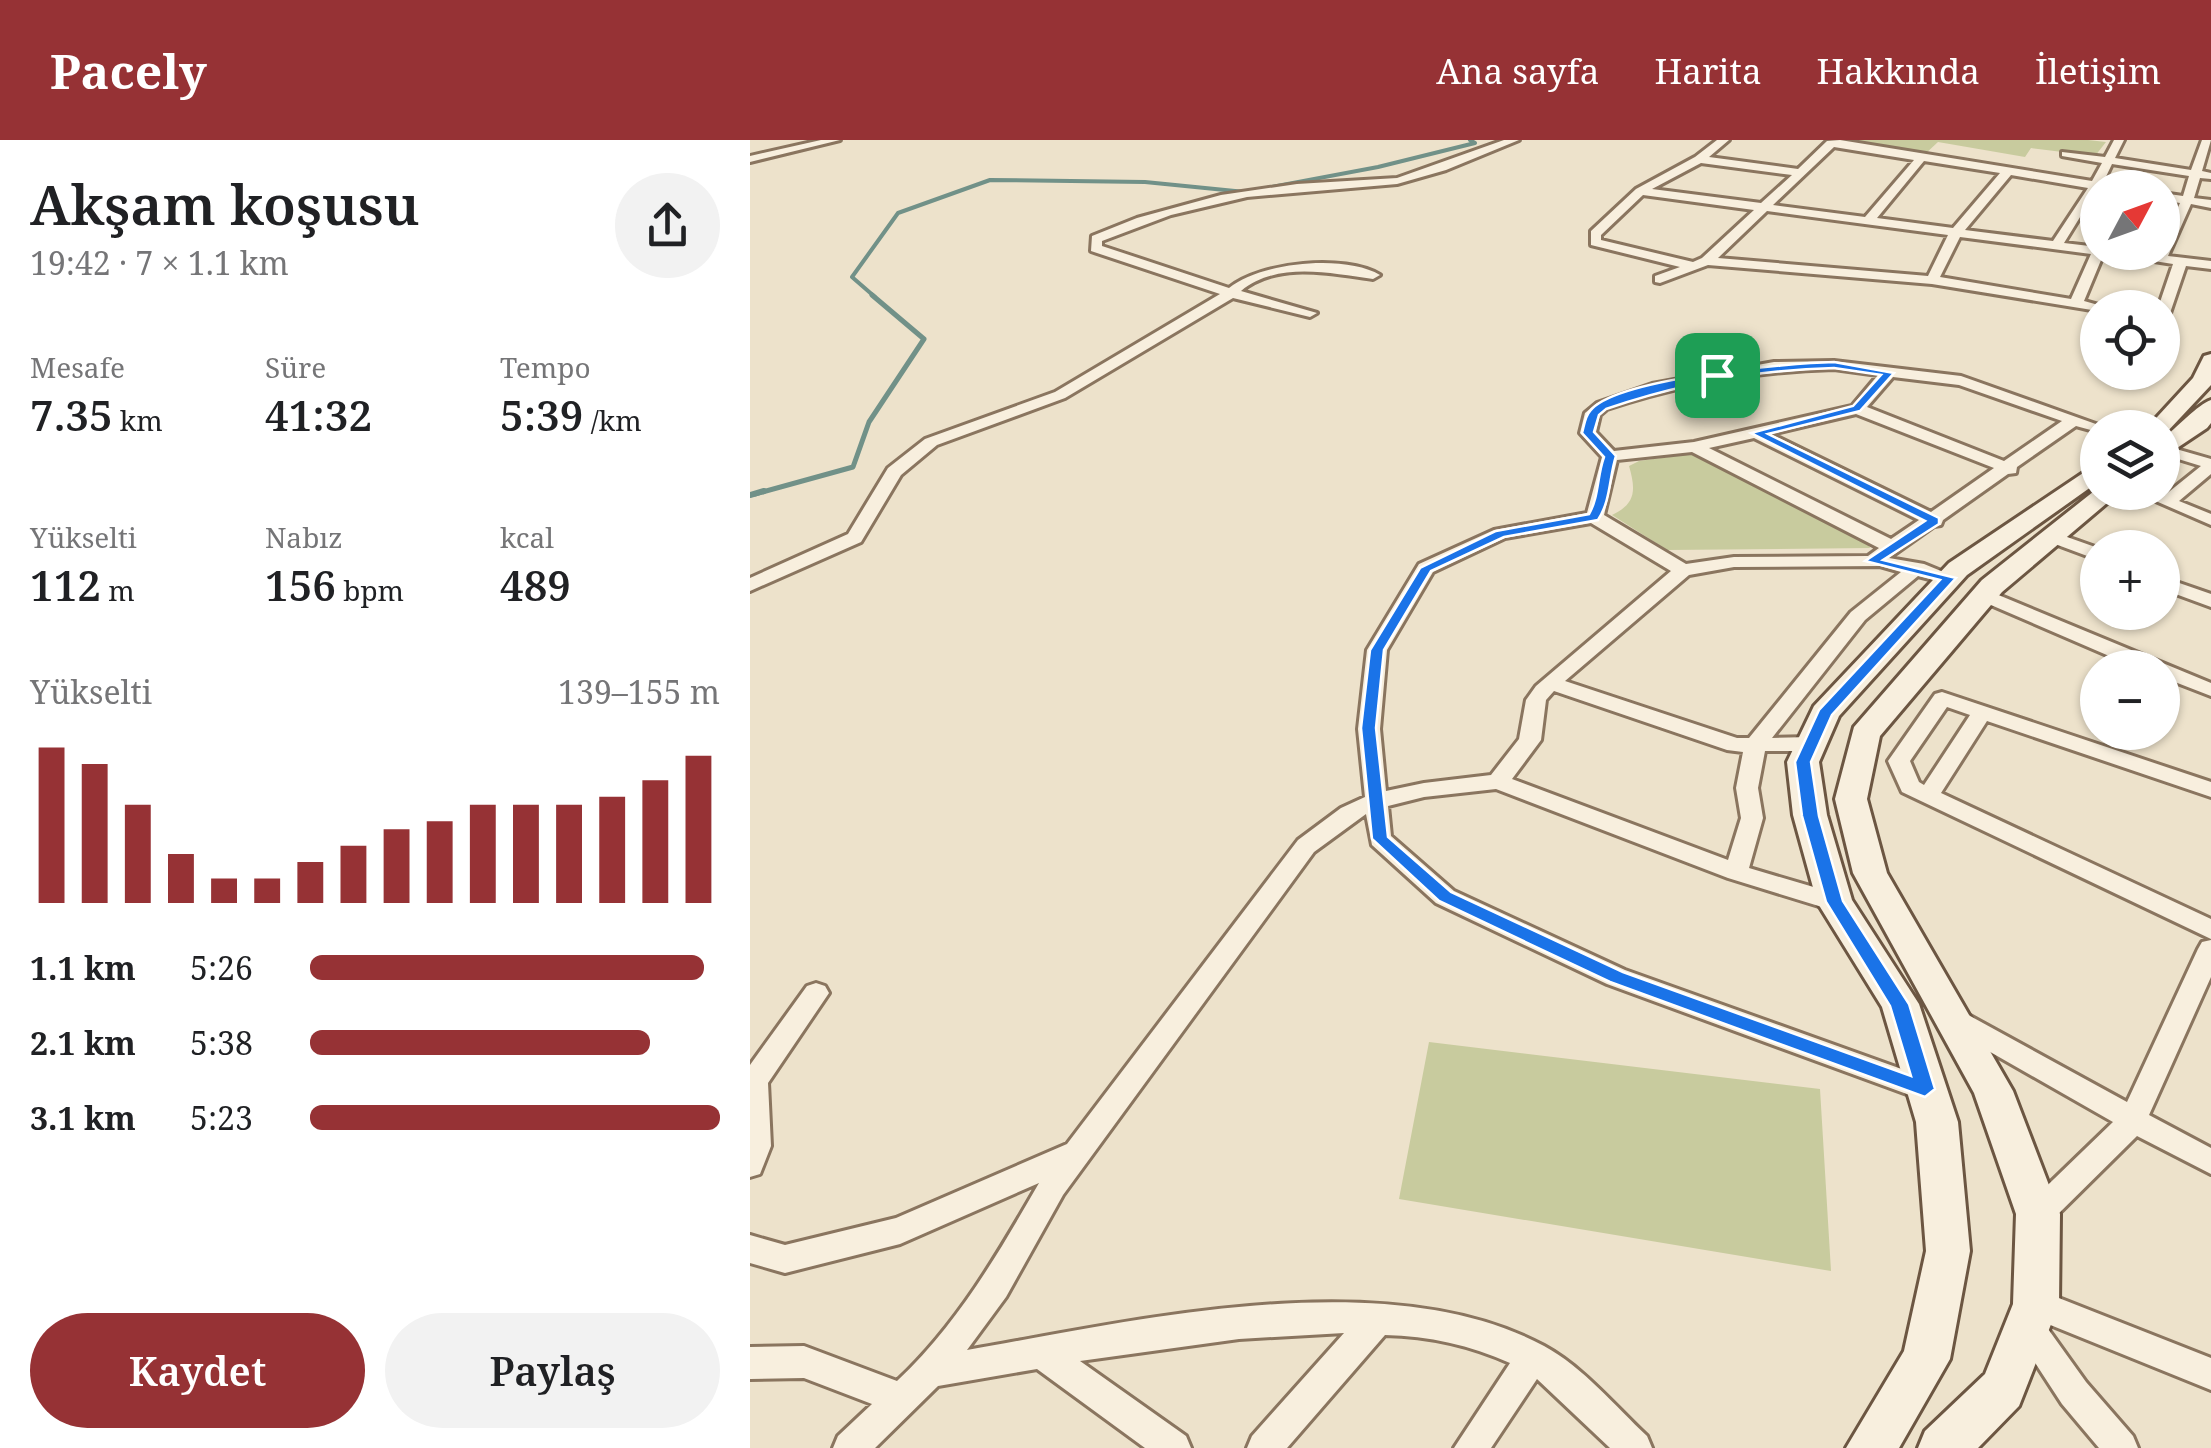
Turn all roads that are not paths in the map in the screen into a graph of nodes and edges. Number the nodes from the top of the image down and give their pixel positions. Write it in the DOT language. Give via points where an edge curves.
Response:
graph roads {
  1 [pos="834,140"];
  2 [pos="1514,140"];
  3 [pos="1724,140"];
  4 [pos="2110,140"];
  5 [pos="2118,140"];
  6 [pos="2206,140"];
  7 [pos="1833,141"];
  8 [pos="2066,154"];
  9 [pos="1922,157"];
  10 [pos="750,159"];
  11 [pos="1699,159"];
  12 [pos="2107,160"];
  13 [pos="2103,170"];
  14 [pos="2008,171"];
  15 [pos="1797,172"];
  16 [pos="2195,174"];
  17 [pos="2211,176"];
  18 [pos="2080,182"];
  19 [pos="1640,191"];
  20 [pos="2180,199"];
  21 [pos="2187,200"];
  22 [pos="2211,204"];
  23 [pos="1766,208"];
  24 [pos="2080,209"];
  25 [pos="2180,215"];
  26 [pos="1867,222"];
  27 [pos="1955,234"];
  28 [pos="2056,246"];
  29 [pos="2080,249"];
  30 [pos="2181,261"];
  31 [pos="1700,264"];
  32 [pos="2211,265"];
  33 [pos="2090,270"];
  34 [pos="1373,275"];
  35 [pos="1660,279"];
  36 [pos="1932,280"];
  37 [pos="2171,290"];
  38 [pos="1231,293"];
  39 [pos="2076,304"];
  40 [pos="2080,305"];
  41 [pos="1310,313"];
  42 [pos="2211,360"];
  43 [pos="1888,373"];
  44 [pos="2211,408"];
  45 [pos="1856,409"];
  46 [pos="2180,415"];
  47 [pos="2074,420"];
  48 [pos="2080,422"];
  49 [pos="1757,433"];
  50 [pos="2180,433"];
  51 [pos="1694,447"];
  52 [pos="2180,450"];
  53 [pos="1610,456"];
  54 [pos="2211,465"];
  55 [pos="2010,468"];
  56 [pos="2080,481"];
  57 [pos="2180,491"];
  58 [pos="2180,507"];
  59 [pos="2086,510"];
  60 [pos="1594,517"];
  61 [pos="2211,520"];
  62 [pos="1935,521"];
  63 [pos="2052,537"];
  64 [pos="1892,547"];
  65 [pos="2080,548"];
  66 [pos="1872,561"];
  67 [pos="1683,570"];
  68 [pos="1933,573"];
  69 [pos="750,586"];
  70 [pos="2180,589"];
  71 [pos="1984,594"];
  72 [pos="2211,601"];
  73 [pos="2114,650"];
  74 [pos="2180,677"];
  75 [pos="1553,684"];
  76 [pos="2211,690"];
  77 [pos="1983,711"];
  78 [pos="1756,743"];
  79 [pos="1811,744"];
  80 [pos="1498,782"];
  81 [pos="2211,790"];
  82 [pos="1928,796"];
  83 [pos="1376,801"];
  84 [pos="1736,872"];
  85 [pos="1834,902"];
  86 [pos="2211,930"];
  87 [pos="2211,949"];
  88 [pos="816,993"];
  89 [pos="2200,995"];
  90 [pos="1951,1017"];
  91 [pos="1925,1089"];
  92 [pos="2132,1122"];
  93 [pos="1078,1152"];
  94 [pos="2211,1162"];
  95 [pos="750,1165"];
  96 [pos="2038,1214"];
  97 [pos="750,1249"];
  98 [pos="2032,1315"];
  99 [pos="1378,1319"];
  100 [pos="1040,1352"];
  101 [pos="1533,1357"];
  102 [pos="750,1364"];
  103 [pos="930,1372"];
  104 [pos="2211,1374"];
  105 [pos="901,1400"];
  106 [pos="850,1448"];
  107 [pos="1174,1448"];
  108 [pos="1264,1448"];
  109 [pos="1470,1448"];
  110 [pos="1636,1448"];
  111 [pos="1872,1448"];
  112 [pos="1943,1448"];
  113 [pos="2121,1448"];
  1 -- 10 [label="street"];
  2 -- 38 [label="street" via="1398,181 1256,194 1096,239 1095,248"];
  3 -- 11 [label="street"];
  4 -- 5 [label="street"];
  5 -- 12 [label="street"];
  6 -- 16 [label="street"];
  7 -- 9 [label="street"];
  7 -- 15 [label="street"];
  8 -- 12 [label="street"];
  9 -- 14 [label="street"];
  9 -- 26 [label="street"];
  11 -- 15 [label="street"];
  11 -- 19 [label="street"];
  12 -- 13 [label="street"];
  12 -- 16 [label="street"];
  14 -- 18 [label="street"];
  14 -- 27 [label="street"];
  15 -- 23 [label="street"];
  16 -- 17 [label="street"];
  16 -- 21 [label="street"];
  19 -- 23 [label="street"];
  19 -- 31 [label="street" via="1594,234 1595,242"];
  20 -- 21 [label="street"];
  21 -- 22 [label="street"];
  21 -- 25 [label="street"];
  23 -- 26 [label="street"];
  23 -- 31 [label="street"];
  24 -- 28 [label="street"];
  26 -- 27 [label="street"];
  27 -- 28 [label="street"];
  27 -- 36 [label="street"];
  28 -- 29 [label="street"];
  30 -- 32 [label="street"];
  30 -- 37 [label="street"];
  31 -- 35 [label="street"];
  31 -- 36 [label="street"];
  33 -- 39 [label="street"];
  34 -- 38 [label="street" via="1288,268 1239,284"];
  36 -- 39 [label="street"];
  38 -- 41 [label="street"];
  38 -- 69 [label="street" via="1060,396 932,442 894,472 855,538"];
  39 -- 40 [label="street"];
  42 -- 46 [label="main road"];
  43 -- 45 [label="street"];
  43 -- 47 [label="street" via="1961,382"];
  43 -- 53 [label="street" via="1774,366 1658,387 1593,413 1588,433"];
  44 -- 50 [label="main road"];
  45 -- 49 [label="street"];
  45 -- 55 [label="street"];
  47 -- 48 [label="street"];
  47 -- 55 [label="street"];
  49 -- 51 [label="street"];
  49 -- 62 [label="street"];
  51 -- 53 [label="street"];
  51 -- 64 [label="street"];
  52 -- 54 [label="street"];
  53 -- 60 [label="street"];
  54 -- 57 [label="street"];
  55 -- 62 [label="street"];
  56 -- 68 [label="main road"];
  58 -- 61 [label="street"];
  59 -- 63 [label="main road"];
  60 -- 67 [label="street"];
  60 -- 83 [label="street" via="1500,534 1426,568 1377,650 1369,728"];
  62 -- 64 [label="street"];
  63 -- 65 [label="street"];
  63 -- 71 [label="main road"];
  64 -- 66 [label="street"];
  66 -- 67 [label="street" via="1734,562"];
  66 -- 68 [label="street"];
  67 -- 75 [label="street"];
  68 -- 78 [label="street" via="1858,616"];
  68 -- 79 [label="main road" via="1825,713"];
  70 -- 72 [label="street"];
  71 -- 73 [label="street"];
  71 -- 90 [label="main road" via="1865,734 1851,798 1870,873"];
  74 -- 76 [label="street"];
  75 -- 78 [label="street" via="1735,745"];
  75 -- 80 [label="street" via="1536,700 1530,740"];
  77 -- 81 [label="street"];
  77 -- 82 [label="street"];
  77 -- 82 [label="street" via="1942,698 1899,761 1910,788"];
  78 -- 79 [label="street"];
  78 -- 84 [label="street" via="1747,788 1752,818"];
  79 -- 85 [label="main road" via="1803,762 1810,816"];
  80 -- 83 [label="street"];
  80 -- 84 [label="street"];
  82 -- 86 [label="street"];
  83 -- 91 [label="street" via="1380,839 1445,896 1616,977"];
  83 -- 93 [label="street" via="1306,846"];
  84 -- 85 [label="street"];
  85 -- 91 [label="main road" via="1900,1004"];
  87 -- 89 [label="street"];
  88 -- 95 [label="street" via="754,1080 758,1146"];
  89 -- 92 [label="street"];
  90 -- 92 [label="street" via="2060,1074"];
  90 -- 96 [label="main road" via="1993,1091"];
  91 -- 111 [label="main road" via="1937,1122 1948,1252 1926,1359"];
  92 -- 94 [label="street"];
  92 -- 96 [label="street"];
  93 -- 97 [label="street" via="900,1231 786,1259"];
  93 -- 103 [label="street" via="995,1287"];
  96 -- 98 [label="main road"];
  98 -- 104 [label="street"];
  98 -- 112 [label="main road" via="2002,1390"];
  98 -- 113 [label="street" via="2074,1393"];
  99 -- 100 [label="street" via="1226,1324"];
  99 -- 101 [label="street" via="1477,1332"];
  99 -- 108 [label="street"];
  100 -- 103 [label="street"];
  100 -- 107 [label="street"];
  101 -- 109 [label="street"];
  101 -- 110 [label="street"];
  102 -- 105 [label="street" via="804,1362"];
  103 -- 105 [label="street"];
  105 -- 106 [label="street"];
}
